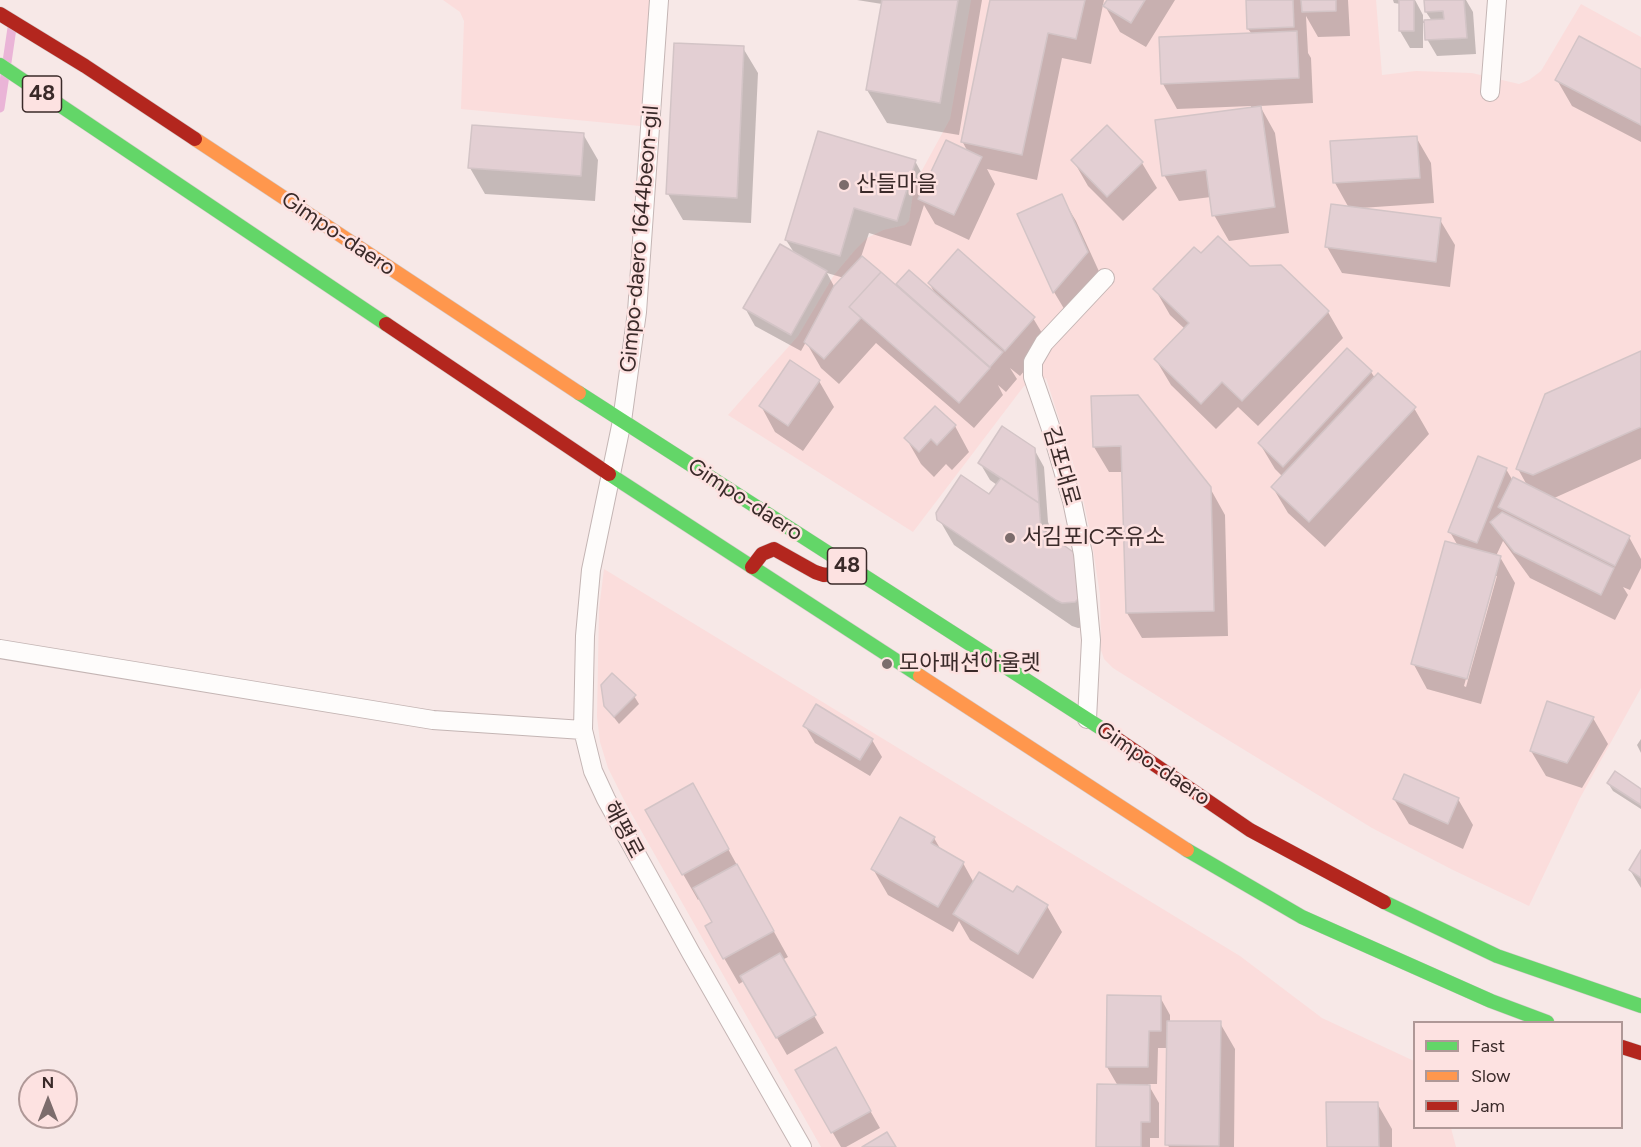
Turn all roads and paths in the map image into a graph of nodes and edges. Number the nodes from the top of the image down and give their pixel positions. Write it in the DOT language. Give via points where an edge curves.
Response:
graph roads {
  1 [pos="659,0"];
  2 [pos="1497,0"];
  3 [pos="0,14"];
  4 [pos="0,65"];
  5 [pos="1490,92"];
  6 [pos="1105,278"];
  7 [pos="622,421"];
  8 [pos="612,476"];
  9 [pos="753,567"];
  10 [pos="853,570"];
  11 [pos="0,649"];
  12 [pos="1087,719"];
  13 [pos="583,730"];
  14 [pos="1641,1006"];
  15 [pos="1542,1021"];
  16 [pos="1623,1047"];
  17 [pos="1641,1053"];
  18 [pos="802,1147"];
  1 -- 7 [label="lane, Gimpo-daero 1644beon-gil" via="639,288"];
  2 -- 5 [label="lane"];
  3 -- 7 [label="main road, Gimpo-daero / 48" via="85,66"];
  4 -- 8 [label="main road, 48"];
  6 -- 12 [label="lane, 김포대로" via="1044,343 1033,362 1033,377 1072,501 1083,554 1091,640"];
  7 -- 8 [label="lane, Gimpo-daero 1644beon-gil"];
  7 -- 10 [label="main road, Gimpo-daero / 48"];
  8 -- 9 [label="main road, 48"];
  8 -- 13 [label="lane, 해평로" via="591,570"];
  9 -- 10 [label="main road" via="762,554 774,549 815,572"];
  9 -- 15 [label="main road, 48" via="1217,868 1312,922"];
  10 -- 12 [label="main road, Gimpo-daero / 48"];
  11 -- 13 [label="lane" via="434,720"];
  12 -- 14 [label="main road, Gimpo-daero / 48" via="1250,830 1376,898 1497,956"];
  13 -- 18 [label="lane, 해평로" via="593,771 612,810"];
  16 -- 17 [label="main road"];
}
